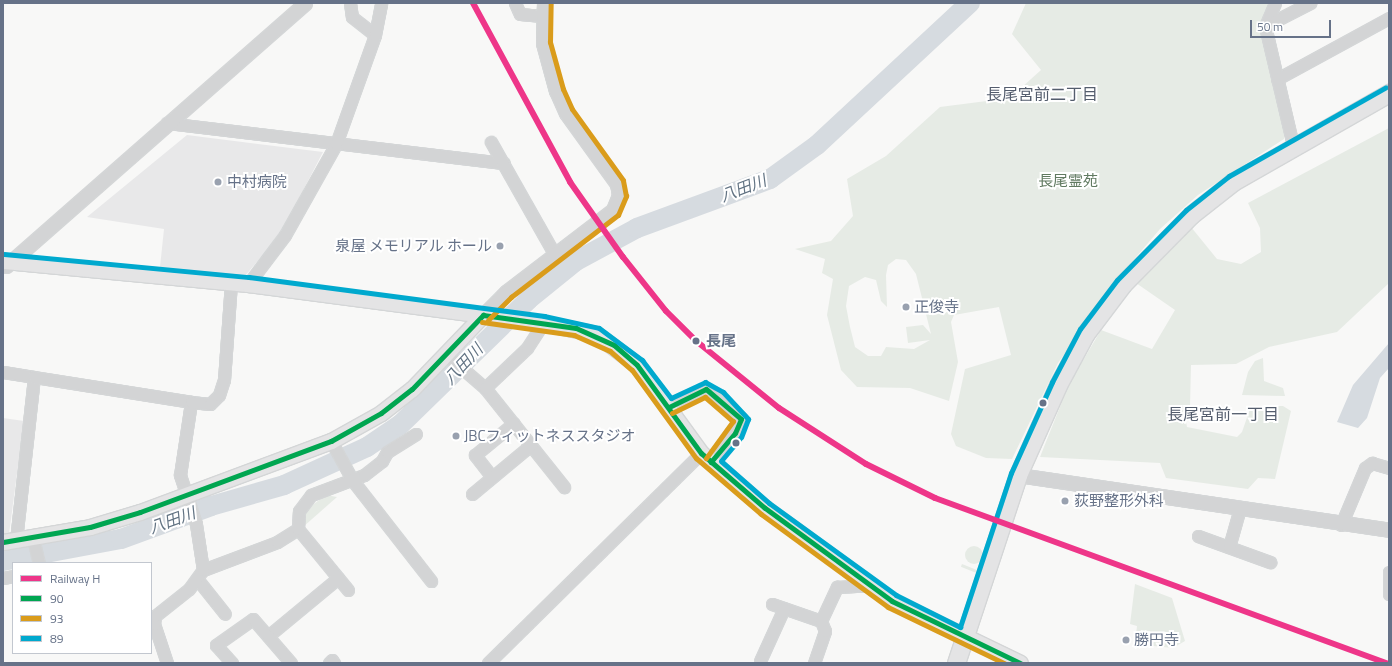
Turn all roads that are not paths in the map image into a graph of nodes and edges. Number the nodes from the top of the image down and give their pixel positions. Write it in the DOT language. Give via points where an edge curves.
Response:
graph roads {
  1 [pos="304,3"];
  2 [pos="350,3"];
  3 [pos="382,3"];
  4 [pos="515,3"];
  5 [pos="544,3"];
  6 [pos="1275,3"];
  7 [pos="1310,3"];
  8 [pos="542,16"];
  9 [pos="1389,18"];
  10 [pos="1265,26"];
  11 [pos="375,35"];
  12 [pos="1277,79"];
  13 [pos="1389,93"];
  14 [pos="167,123"];
  15 [pos="492,142"];
  16 [pos="336,144"];
  17 [pos="1293,145"];
  18 [pos="504,163"];
  19 [pos="555,255"];
  20 [pos="6,264"];
  21 [pos="230,282"];
  22 [pos="248,284"];
  23 [pos="490,316"];
  24 [pos="538,322"];
  25 [pos="450,358"];
  26 [pos="3,372"];
  27 [pos="34,377"];
  28 [pos="485,388"];
  29 [pos="191,402"];
  30 [pos="669,407"];
  31 [pos="514,423"];
  32 [pos="416,434"];
  33 [pos="331,442"];
  34 [pos="531,445"];
  35 [pos="706,457"];
  36 [pos="1389,468"];
  37 [pos="1018,476"];
  38 [pos="492,477"];
  39 [pos="353,481"];
  40 [pos="564,487"];
  41 [pos="472,494"];
  42 [pos="189,499"];
  43 [pos="1240,508"];
  44 [pos="1340,525"];
  45 [pos="298,529"];
  46 [pos="1389,530"];
  47 [pos="1198,536"];
  48 [pos="10,541"];
  49 [pos="34,542"];
  50 [pos="1229,547"];
  51 [pos="38,562"];
  52 [pos="1270,562"];
  53 [pos="1389,572"];
  54 [pos="201,575"];
  55 [pos="338,578"];
  56 [pos="431,581"];
  57 [pos="870,585"];
  58 [pos="348,590"];
  59 [pos="1389,594"];
  60 [pos="772,604"];
  61 [pos="784,608"];
  62 [pos="225,614"];
  63 [pos="821,621"];
  64 [pos="152,624"];
  65 [pos="268,636"];
  66 [pos="964,637"];
  67 [pos="760,661"];
  68 [pos="167,663"];
  69 [pos="232,663"];
  70 [pos="291,663"];
  71 [pos="329,663"];
  72 [pos="334,663"];
  73 [pos="488,663"];
  74 [pos="814,663"];
  75 [pos="956,663"];
  76 [pos="1020,663"];
  1 -- 14 [label="street"];
  2 -- 11 [label="street" via="352,17"];
  3 -- 11 [label="street"];
  4 -- 8 [label="street" via="520,14"];
  5 -- 8 [label="street"];
  6 -- 10 [label="street"];
  7 -- 10 [label="street"];
  8 -- 19 [label="street" via="549,68 566,113 612,177 619,195 613,210"];
  9 -- 12 [label="street"];
  10 -- 12 [label="street"];
  11 -- 16 [label="street"];
  12 -- 17 [label="street"];
  13 -- 17 [label="main road"];
  14 -- 16 [label="street"];
  14 -- 20 [label="street"];
  15 -- 18 [label="street"];
  16 -- 18 [label="street"];
  16 -- 22 [label="street" via="286,235"];
  17 -- 37 [label="main road" via="1233,182 1191,215 1123,284 1086,333 1058,385"];
  18 -- 19 [label="street"];
  19 -- 23 [label="street"];
  20 -- 21 [label="main road"];
  21 -- 22 [label="main road"];
  21 -- 29 [label="street" via="224,380 219,395 210,404"];
  22 -- 23 [label="main road"];
  23 -- 24 [label="main road"];
  23 -- 25 [label="main road"];
  24 -- 28 [label="street" via="527,348"];
  24 -- 30 [label="main road" via="596,334 614,345 637,365"];
  25 -- 28 [label="street"];
  25 -- 33 [label="main road" via="381,413"];
  26 -- 27 [label="street"];
  27 -- 29 [label="street"];
  27 -- 48 [label="street"];
  28 -- 31 [label="street"];
  29 -- 42 [label="street" via="180,475"];
  30 -- 35 [label="main road"];
  30 -- 35 [label="street" via="706,388 742,419 735,433"];
  31 -- 34 [label="street"];
  31 -- 38 [label="street" via="475,455"];
  32 -- 39 [label="street" via="387,452 382,461"];
  33 -- 39 [label="street"];
  33 -- 42 [label="main road"];
  34 -- 38 [label="street"];
  34 -- 40 [label="street"];
  35 -- 57 [label="main road" via="765,508"];
  35 -- 73 [label="street"];
  36 -- 44 [label="street" via="1372,463 1365,468"];
  37 -- 43 [label="street"];
  37 -- 66 [label="main road"];
  38 -- 41 [label="street"];
  39 -- 45 [label="street" via="311,495 299,512"];
  39 -- 56 [label="street"];
  42 -- 49 [label="main road"];
  42 -- 54 [label="street" via="196,524"];
  43 -- 44 [label="street"];
  43 -- 50 [label="street"];
  44 -- 46 [label="street"];
  45 -- 54 [label="street" via="277,542"];
  45 -- 55 [label="street"];
  47 -- 50 [label="street"];
  48 -- 49 [label="main road"];
  49 -- 51 [label="street"];
  50 -- 52 [label="street"];
  53 -- 59 [label="street"];
  54 -- 62 [label="street"];
  54 -- 64 [label="street" via="155,616"];
  55 -- 58 [label="street"];
  55 -- 65 [label="street"];
  57 -- 63 [label="street" via="836,587"];
  57 -- 66 [label="main road" via="892,601"];
  60 -- 61 [label="street"];
  61 -- 63 [label="street"];
  61 -- 67 [label="street"];
  63 -- 74 [label="street" via="825,631"];
  64 -- 68 [label="street"];
  65 -- 69 [label="street" via="253,619 216,645"];
  65 -- 70 [label="street"];
  66 -- 75 [label="main road"];
  66 -- 76 [label="main road"];
  71 -- 72 [label="street" via="332,660"];
}
